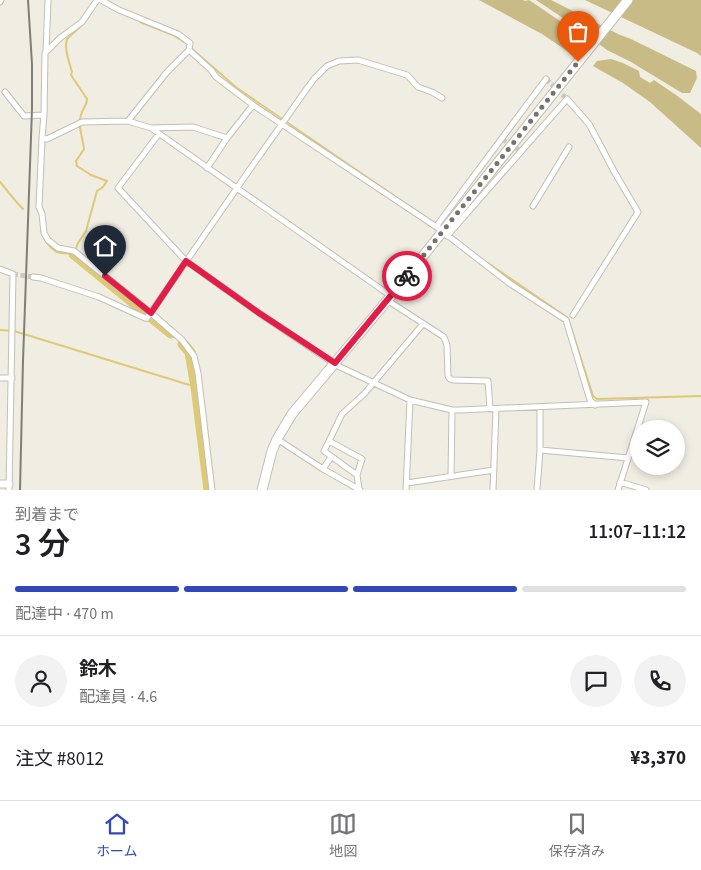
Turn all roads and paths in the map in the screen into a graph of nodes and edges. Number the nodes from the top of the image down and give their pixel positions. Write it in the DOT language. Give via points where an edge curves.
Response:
graph roads {
  1 [pos="48,0"];
  2 [pos="628,0"];
  3 [pos="98,1"];
  4 [pos="189,50"];
  5 [pos="46,51"];
  6 [pos="546,79"];
  7 [pos="5,92"];
  8 [pos="442,98"];
  9 [pos="253,105"];
  10 [pos="44,115"];
  11 [pos="128,121"];
  12 [pos="284,122"];
  13 [pos="151,128"];
  14 [pos="158,135"];
  15 [pos="42,138"];
  16 [pos="227,138"];
  17 [pos="569,146"];
  18 [pos="207,168"];
  19 [pos="236,189"];
  20 [pos="533,206"];
  21 [pos="442,232"];
  22 [pos="186,261"];
  23 [pos="0,269"];
  24 [pos="33,277"];
  25 [pos="389,298"];
  26 [pos="573,315"];
  27 [pos="148,316"];
  28 [pos="423,324"];
  29 [pos="335,363"];
  30 [pos="0,378"];
  31 [pos="12,378"];
  32 [pos="374,383"];
  33 [pos="410,400"];
  34 [pos="595,405"];
  35 [pos="540,407"];
  36 [pos="496,408"];
  37 [pos="490,409"];
  38 [pos="452,410"];
  39 [pos="277,439"];
  40 [pos="329,441"];
  41 [pos="540,450"];
  42 [pos="331,457"];
  43 [pos="628,458"];
  44 [pos="323,469"];
  45 [pos="494,470"];
  46 [pos="357,475"];
  47 [pos="451,476"];
  48 [pos="620,482"];
  49 [pos="407,483"];
  50 [pos="0,484"];
  51 [pos="9,487"];
  52 [pos="360,489"];
  53 [pos="212,490"];
  54 [pos="262,490"];
  55 [pos="406,490"];
  56 [pos="493,490"];
  57 [pos="538,490"];
  58 [pos="618,490"];
  59 [pos="646,490"];
  1 -- 5 [label="street"];
  2 -- 21 [label="main road"];
  3 -- 4 [label="street" via="178,34 190,43"];
  3 -- 5 [label="street" via="82,22"];
  4 -- 9 [label="street" via="216,77"];
  4 -- 11 [label="street"];
  5 -- 10 [label="street"];
  6 -- 21 [label="street" via="438,224"];
  7 -- 10 [label="street" via="24,116"];
  8 -- 12 [label="street" via="418,87 407,75 358,60 339,60 314,79"];
  9 -- 12 [label="street"];
  9 -- 16 [label="street"];
  10 -- 15 [label="street"];
  11 -- 13 [label="street"];
  11 -- 15 [label="street" via="80,122 47,139"];
  12 -- 19 [label="street"];
  12 -- 21 [label="street"];
  13 -- 14 [label="street"];
  13 -- 16 [label="street" via="193,127"];
  14 -- 18 [label="street"];
  14 -- 22 [label="street" via="118,188"];
  15 -- 27 [label="street" via="39,207 48,240 58,248 74,251"];
  16 -- 18 [label="street"];
  17 -- 20 [label="street"];
  18 -- 19 [label="street"];
  19 -- 22 [label="street"];
  19 -- 25 [label="street"];
  21 -- 25 [label="main road"];
  21 -- 26 [label="street" via="567,99 589,124 638,212"];
  21 -- 34 [label="street" via="509,283 566,320 590,400"];
  22 -- 27 [label="street"];
  22 -- 29 [label="street"];
  23 -- 31 [label="street" via="13,274"];
  24 -- 27 [label="street"];
  25 -- 28 [label="street"];
  25 -- 29 [label="main road"];
  27 -- 53 [label="street" via="182,340 194,356"];
  28 -- 32 [label="street"];
  28 -- 37 [label="street" via="444,336 450,378 488,381"];
  29 -- 32 [label="street"];
  29 -- 39 [label="main road" via="292,414"];
  30 -- 31 [label="street"];
  31 -- 51 [label="street"];
  32 -- 33 [label="street"];
  32 -- 40 [label="street" via="342,414"];
  33 -- 38 [label="street"];
  33 -- 49 [label="street"];
  34 -- 35 [label="street"];
  34 -- 43 [label="street" via="646,402"];
  35 -- 36 [label="street"];
  35 -- 41 [label="street"];
  36 -- 37 [label="street"];
  36 -- 45 [label="street"];
  37 -- 38 [label="street"];
  38 -- 47 [label="street"];
  39 -- 44 [label="street"];
  39 -- 54 [label="main road"];
  40 -- 42 [label="street" via="324,452"];
  40 -- 46 [label="street" via="362,459"];
  41 -- 43 [label="street"];
  41 -- 57 [label="street"];
  42 -- 44 [label="street"];
  42 -- 46 [label="street"];
  43 -- 48 [label="street"];
  44 -- 52 [label="street"];
  45 -- 47 [label="street"];
  45 -- 56 [label="street"];
  46 -- 52 [label="street"];
  47 -- 49 [label="street"];
  48 -- 58 [label="street"];
  48 -- 59 [label="street"];
  49 -- 55 [label="street"];
  50 -- 51 [label="street"];
}
